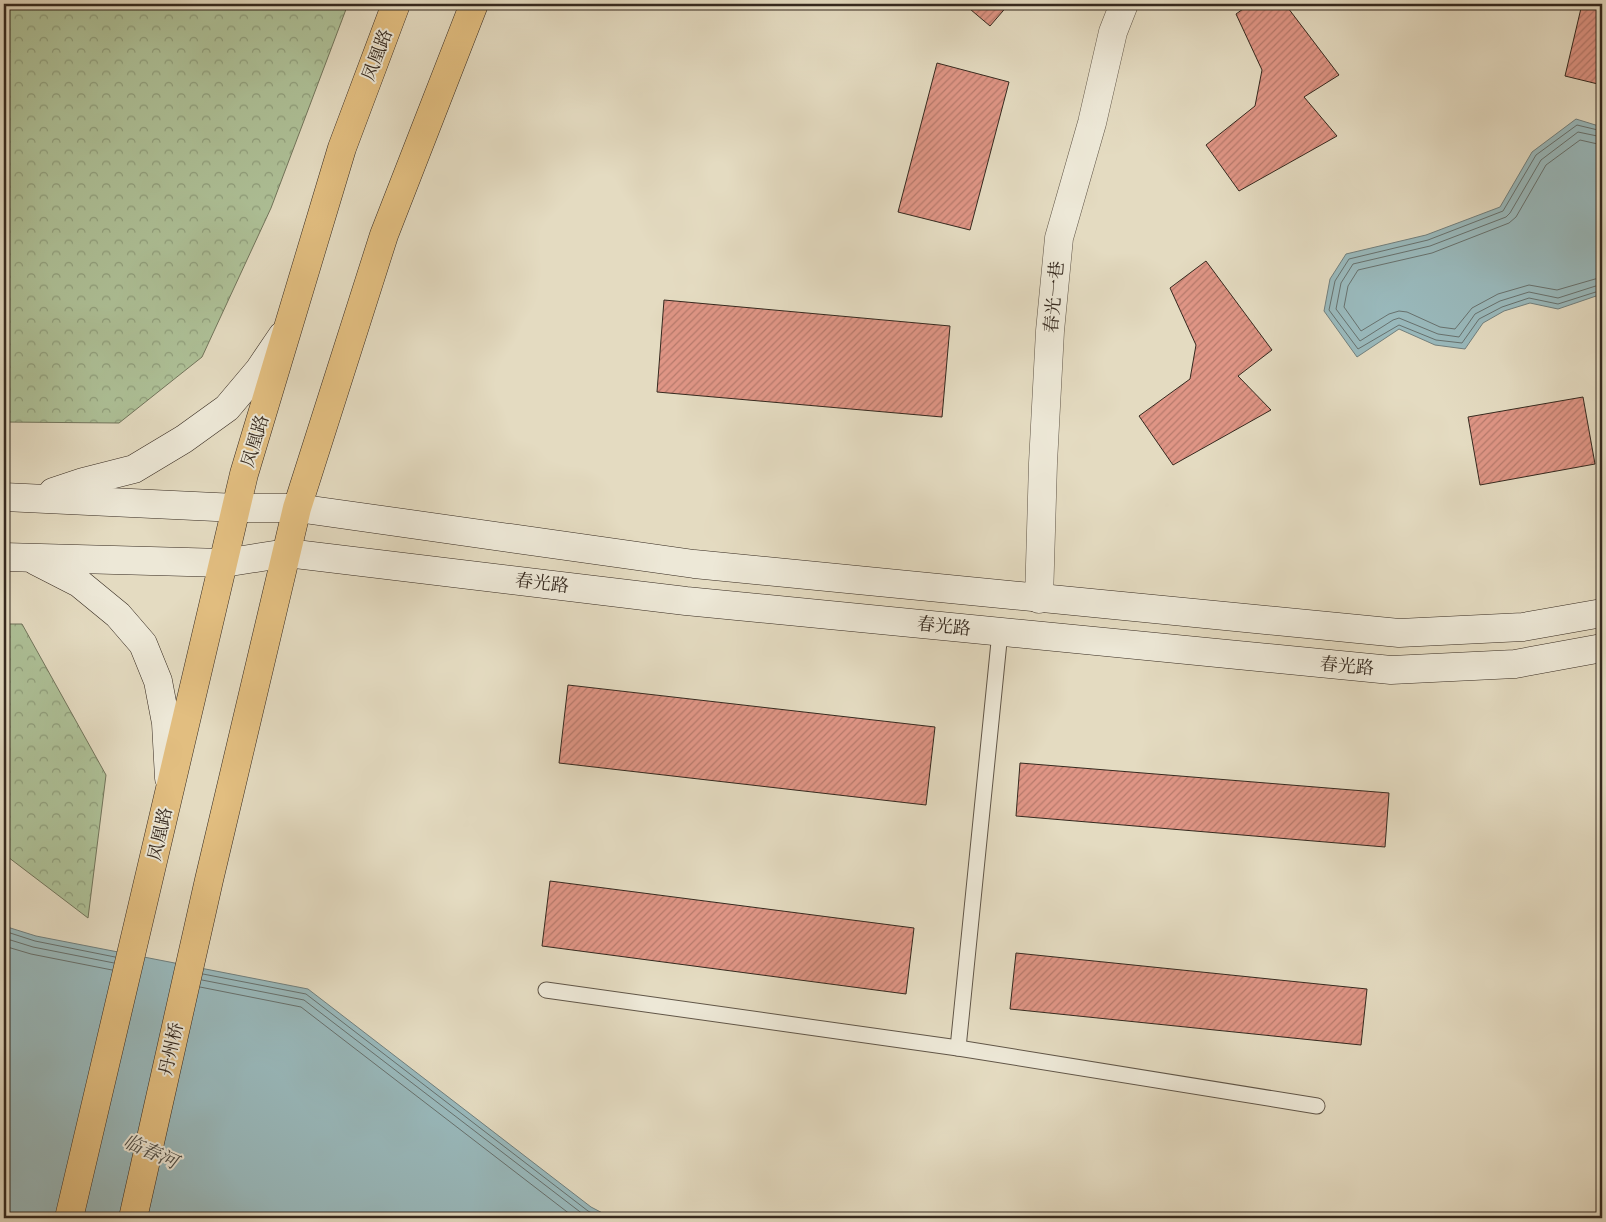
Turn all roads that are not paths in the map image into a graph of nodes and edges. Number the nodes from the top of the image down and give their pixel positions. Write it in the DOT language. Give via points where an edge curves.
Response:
graph roads {
  1 [pos="396,4"];
  2 [pos="474,4"];
  3 [pos="1124,4"];
  4 [pos="289,326"];
  5 [pos="4,497"];
  6 [pos="37,498"];
  7 [pos="236,508"];
  8 [pos="297,508"];
  9 [pos="287,553"];
  10 [pos="4,557"];
  11 [pos="31,558"];
  12 [pos="224,563"];
  13 [pos="1039,599"];
  14 [pos="1602,613"];
  15 [pos="1000,632"];
  16 [pos="1602,648"];
  17 [pos="170,790"];
  18 [pos="546,990"];
  19 [pos="958,1048"];
  20 [pos="1317,1106"];
  21 [pos="69,1218"];
  22 [pos="133,1218"];
  1 -- 4 [label="highway, 凤凰路" via="342,148"];
  2 -- 8 [label="highway" via="384,235"];
  3 -- 13 [label="main road, 春光一巷" via="1113,32 1060,238 1048,369"];
  4 -- 6 [label="main road" via="259,370 227,408 184,439 134,469"];
  4 -- 7 [label="highway, 凤凰路"];
  5 -- 6 [label="main road, 春光路"];
  6 -- 7 [label="main road, 春光路"];
  7 -- 8 [label="main road, 春光路"];
  7 -- 12 [label="highway, 凤凰路"];
  8 -- 9 [label="highway"];
  8 -- 13 [label="main road, 春光路" via="694,564"];
  9 -- 12 [label="main road, 春光路"];
  9 -- 15 [label="main road, 春光路" via="686,601"];
  9 -- 22 [label="highway, 丹州桥"];
  10 -- 11 [label="main road, 春光路"];
  11 -- 12 [label="main road, 春光路"];
  11 -- 17 [label="main road" via="79,583 118,615 143,644 158,681 166,723"];
  12 -- 17 [label="highway, 凤凰路"];
  13 -- 14 [label="main road, 春光路" via="1399,633 1523,627"];
  15 -- 16 [label="main road, 春光路" via="1391,670 1515,664"];
  15 -- 19 [label="lane"];
  17 -- 21 [label="highway, 凤凰路"];
  18 -- 19 [label="lane"];
  19 -- 20 [label="lane"];
}
